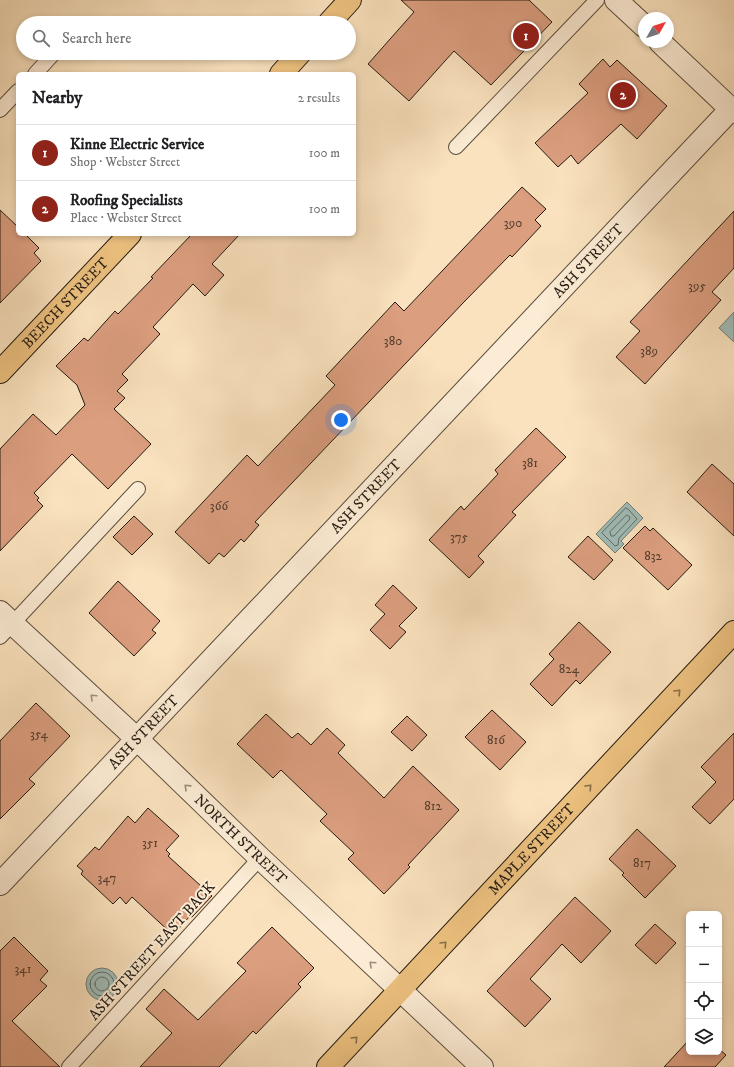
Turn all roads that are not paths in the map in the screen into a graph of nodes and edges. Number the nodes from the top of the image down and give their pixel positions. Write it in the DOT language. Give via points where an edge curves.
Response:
graph roads {
  1 [pos="350,0"];
  2 [pos="597,0"];
  3 [pos="616,0"];
  4 [pos="335,16"];
  5 [pos="638,20"];
  6 [pos="666,48"];
  7 [pos="47,60"];
  8 [pos="293,60"];
  9 [pos="36,72"];
  10 [pos="282,72"];
  11 [pos="16,93"];
  12 [pos="0,110"];
  13 [pos="733,110"];
  14 [pos="456,147"];
  15 [pos="128,236"];
  16 [pos="0,372"];
  17 [pos="138,489"];
  18 [pos="4,624"];
  19 [pos="734,632"];
  20 [pos="137,739"];
  21 [pos="260,858"];
  22 [pos="0,884"];
  23 [pos="401,990"];
  24 [pos="69,1067"];
  25 [pos="328,1067"];
  26 [pos="482,1067"];
  1 -- 4 [label="main road"];
  2 -- 14 [label="lane"];
  3 -- 5 [label="street"];
  6 -- 13 [label="street"];
  7 -- 9 [label="lane"];
  8 -- 10 [label="main road"];
  11 -- 12 [label="lane"];
  13 -- 20 [label="street, ASH STREET"];
  15 -- 16 [label="main road, BEECH STREET"];
  17 -- 18 [label="lane"];
  20 -- 18 [label="street, NORTH STREET, one-way"];
  23 -- 19 [label="main road, MAPLE STREET, one-way"];
  21 -- 20 [label="street, NORTH STREET, one-way"];
  20 -- 22 [label="street, ASH STREET"];
  23 -- 21 [label="street, NORTH STREET, one-way"];
  21 -- 24 [label="lane, ASH STREET EAST BACK"];
  25 -- 23 [label="main road, MAPLE STREET, one-way"];
  23 -- 26 [label="street, NORTH STREET"];
}
